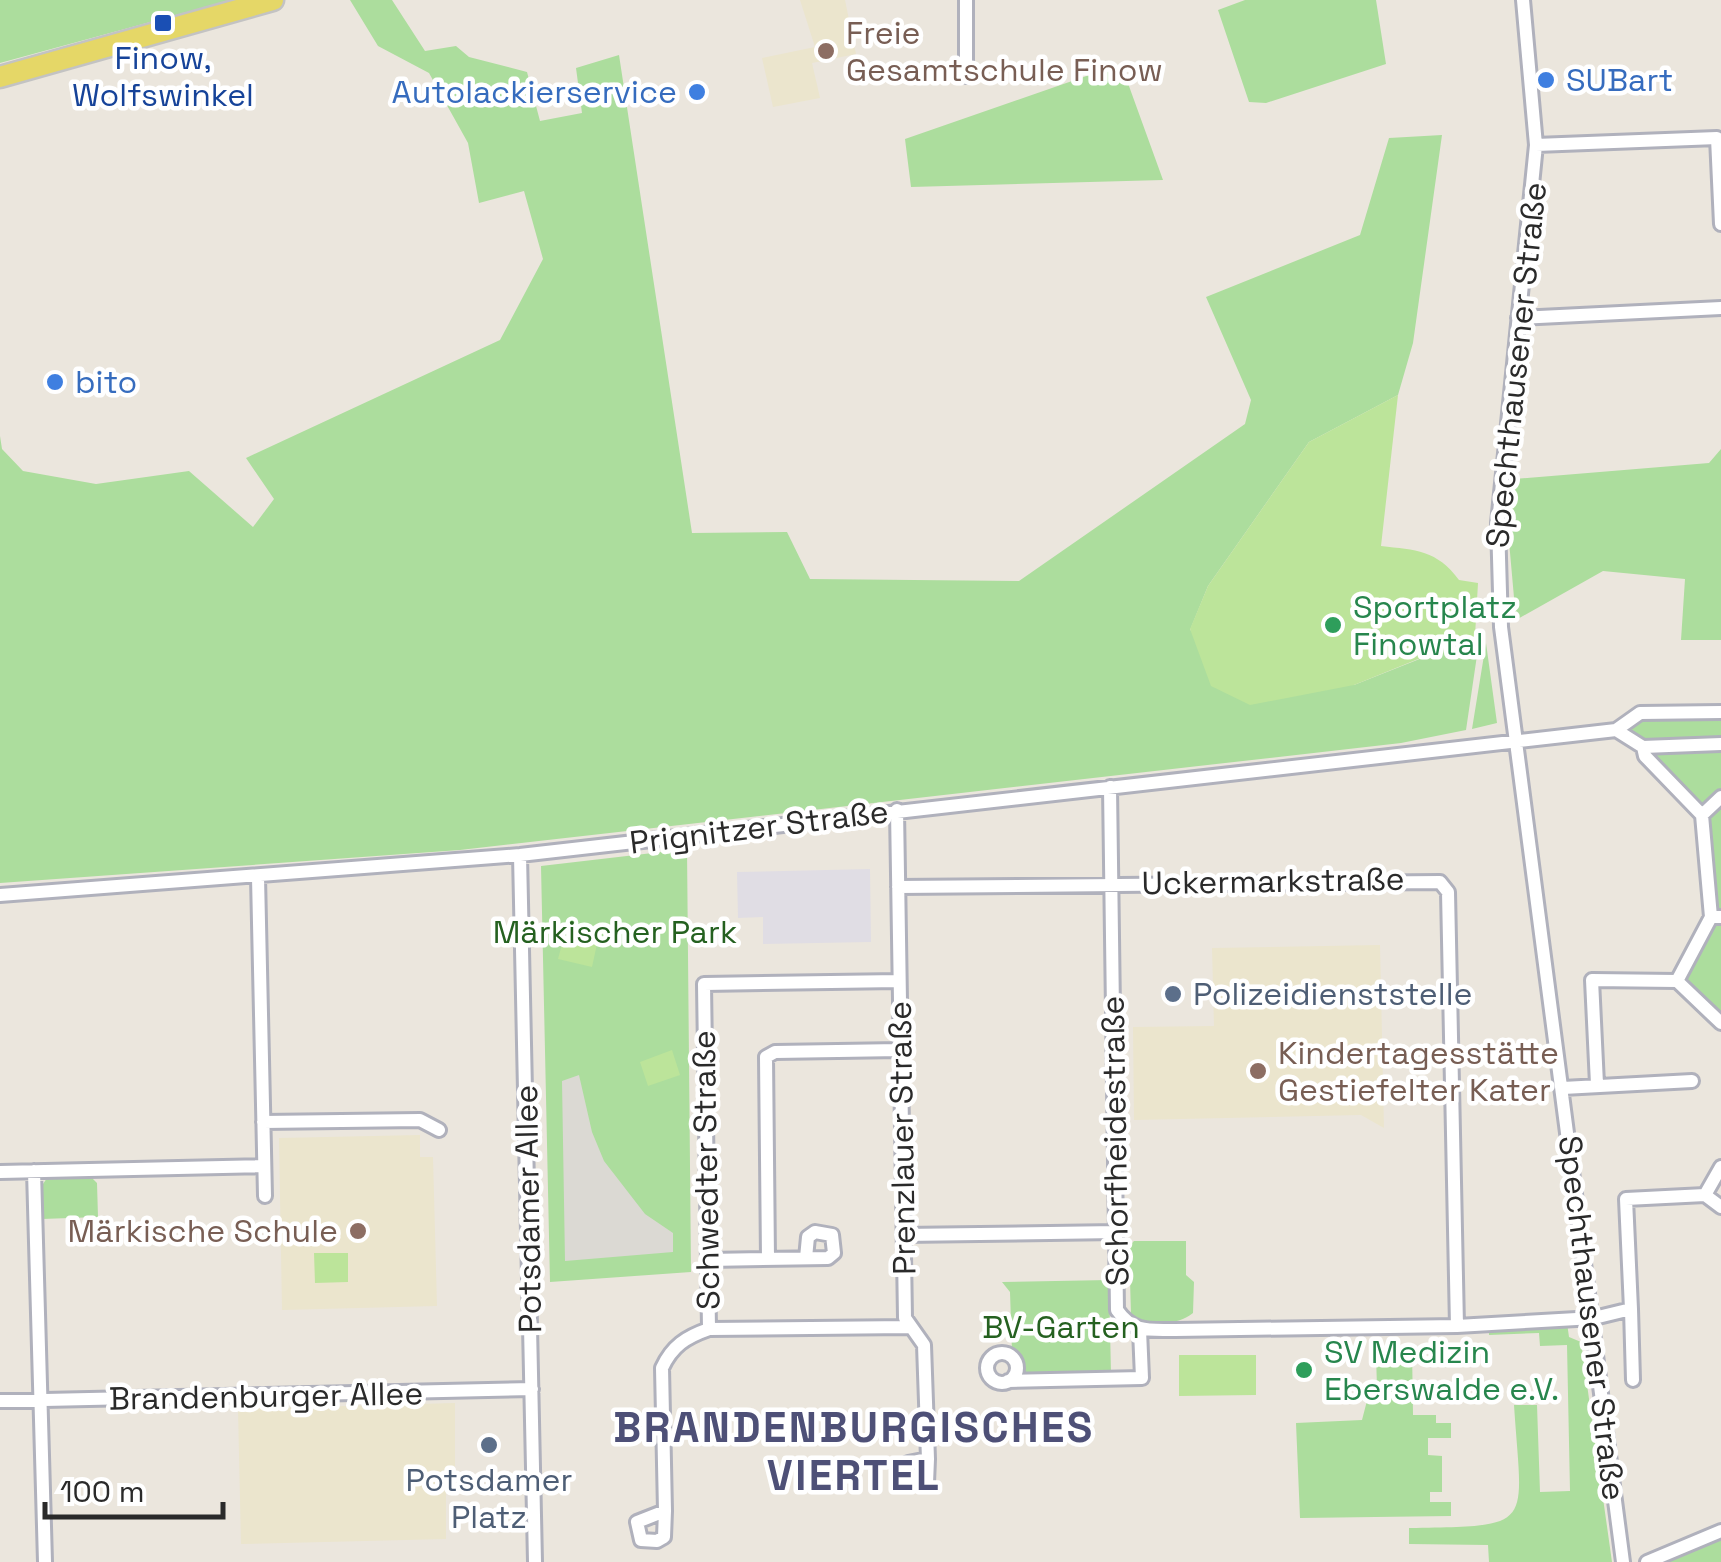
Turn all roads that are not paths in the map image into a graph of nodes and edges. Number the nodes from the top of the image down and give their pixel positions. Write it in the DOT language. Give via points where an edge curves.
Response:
graph roads {
  1 [pos="273,0"];
  2 [pos="966,0"];
  3 [pos="1523,0"];
  4 [pos="966,76"];
  5 [pos="0,77"];
  6 [pos="1536,144"];
  7 [pos="1721,224"];
  8 [pos="1721,308"];
  9 [pos="1518,318"];
  10 [pos="1721,712"];
  11 [pos="1616,730"];
  12 [pos="1515,738"];
  13 [pos="1721,744"];
  14 [pos="1643,746"];
  15 [pos="1110,787"];
  16 [pos="1721,797"];
  17 [pos="896,810"];
  18 [pos="1702,816"];
  19 [pos="520,855"];
  20 [pos="258,877"];
  21 [pos="1112,884"];
  22 [pos="898,887"];
  23 [pos="0,896"];
  24 [pos="1716,917"];
  25 [pos="899,981"];
  26 [pos="1677,981"];
  27 [pos="1721,1023"];
  28 [pos="900,1050"];
  29 [pos="1692,1081"];
  30 [pos="1597,1084"];
  31 [pos="1562,1088"];
  32 [pos="263,1122"];
  33 [pos="439,1130"];
  34 [pos="264,1166"];
  35 [pos="1721,1167"];
  36 [pos="34,1171"];
  37 [pos="0,1172"];
  38 [pos="1705,1194"];
  39 [pos="265,1196"];
  40 [pos="1721,1207"];
  41 [pos="1116,1232"];
  42 [pos="903,1235"];
  43 [pos="806,1258"];
  44 [pos="768,1259"];
  45 [pos="708,1260"];
  46 [pos="1631,1310"];
  47 [pos="1594,1318"];
  48 [pos="1457,1326"];
  49 [pos="909,1328"];
  50 [pos="709,1329"];
  51 [pos="1140,1330"];
  52 [pos="1633,1380"];
  53 [pos="1008,1381"];
  54 [pos="532,1389"];
  55 [pos="40,1400"];
  56 [pos="0,1401"];
  57 [pos="928,1459"];
  58 [pos="665,1512"];
  59 [pos="1721,1531"];
  60 [pos="45,1562"];
  61 [pos="535,1562"];
  62 [pos="1623,1562"];
  63 [pos="1648,1562"];
  1 -- 5 [label="main road"];
  2 -- 4 [label="street"];
  3 -- 6 [label="street, Spechthausener Straße"];
  6 -- 7 [label="street" via="1717,138"];
  6 -- 9 [label="street, Spechthausener Straße"];
  8 -- 9 [label="street"];
  9 -- 12 [label="street, Spechthausener Straße" via="1496,542"];
  10 -- 11 [label="street, Prignitzer Straße" via="1640,713"];
  11 -- 12 [label="street, Prignitzer Straße"];
  11 -- 14 [label="street"];
  12 -- 15 [label="street, Prignitzer Straße"];
  12 -- 31 [label="street, Spechthausener Straße"];
  13 -- 14 [label="street"];
  14 -- 18 [label="street"];
  15 -- 17 [label="street, Prignitzer Straße"];
  15 -- 21 [label="street, Schorfheidestraße"];
  16 -- 18 [label="street"];
  17 -- 19 [label="street, Prignitzer Straße"];
  17 -- 22 [label="street, Prenzlauer Straße"];
  18 -- 24 [label="street"];
  19 -- 20 [label="street, Prignitzer Straße"];
  19 -- 54 [label="street, Potsdamer Allee"];
  20 -- 23 [label="street, Prignitzer Straße"];
  20 -- 32 [label="street"];
  21 -- 22 [label="street, Uckermarkstraße"];
  21 -- 41 [label="street, Schorfheidestraße"];
  21 -- 48 [label="street, Uckermarkstraße" via="1431,879 1448,892"];
  22 -- 25 [label="street, Prenzlauer Straße"];
  24 -- 26 [label="street"];
  25 -- 28 [label="street, Prenzlauer Straße"];
  25 -- 45 [label="street, Schwedter Straße" via="704,984"];
  26 -- 27 [label="street"];
  26 -- 30 [label="street" via="1592,980"];
  28 -- 42 [label="street, Prenzlauer Straße"];
  28 -- 44 [label="street" via="766,1057"];
  29 -- 30 [label="street"];
  30 -- 31 [label="street"];
  31 -- 47 [label="street, Spechthausener Straße"];
  32 -- 33 [label="street" via="420,1120"];
  32 -- 34 [label="street"];
  34 -- 36 [label="street"];
  34 -- 39 [label="street"];
  35 -- 38 [label="street"];
  36 -- 37 [label="street"];
  36 -- 55 [label="street"];
  38 -- 40 [label="street"];
  38 -- 46 [label="street" via="1626,1199"];
  41 -- 42 [label="street"];
  41 -- 51 [label="street, Schorfheidestraße" via="1118,1310"];
  42 -- 49 [label="street, Prenzlauer Straße"];
  43 -- 44 [label="street"];
  44 -- 45 [label="street"];
  45 -- 50 [label="street, Schwedter Straße"];
  46 -- 47 [label="street, Schorfheidestraße"];
  46 -- 52 [label="street"];
  47 -- 48 [label="street, Schorfheidestraße"];
  47 -- 62 [label="street, Spechthausener Straße"];
  48 -- 51 [label="street, Schorfheidestraße"];
  49 -- 50 [label="street"];
  49 -- 57 [label="street, Prenzlauer Straße" via="924,1345"];
  50 -- 58 [label="street, Schwedter Straße" via="688,1336 662,1368"];
  51 -- 53 [label="street" via="1142,1378"];
  54 -- 55 [label="street, Brandenburger Allee"];
  54 -- 61 [label="street, Potsdamer Allee"];
  55 -- 56 [label="street, Brandenburger Allee"];
  55 -- 60 [label="street"];
  59 -- 63 [label="street"];
}
